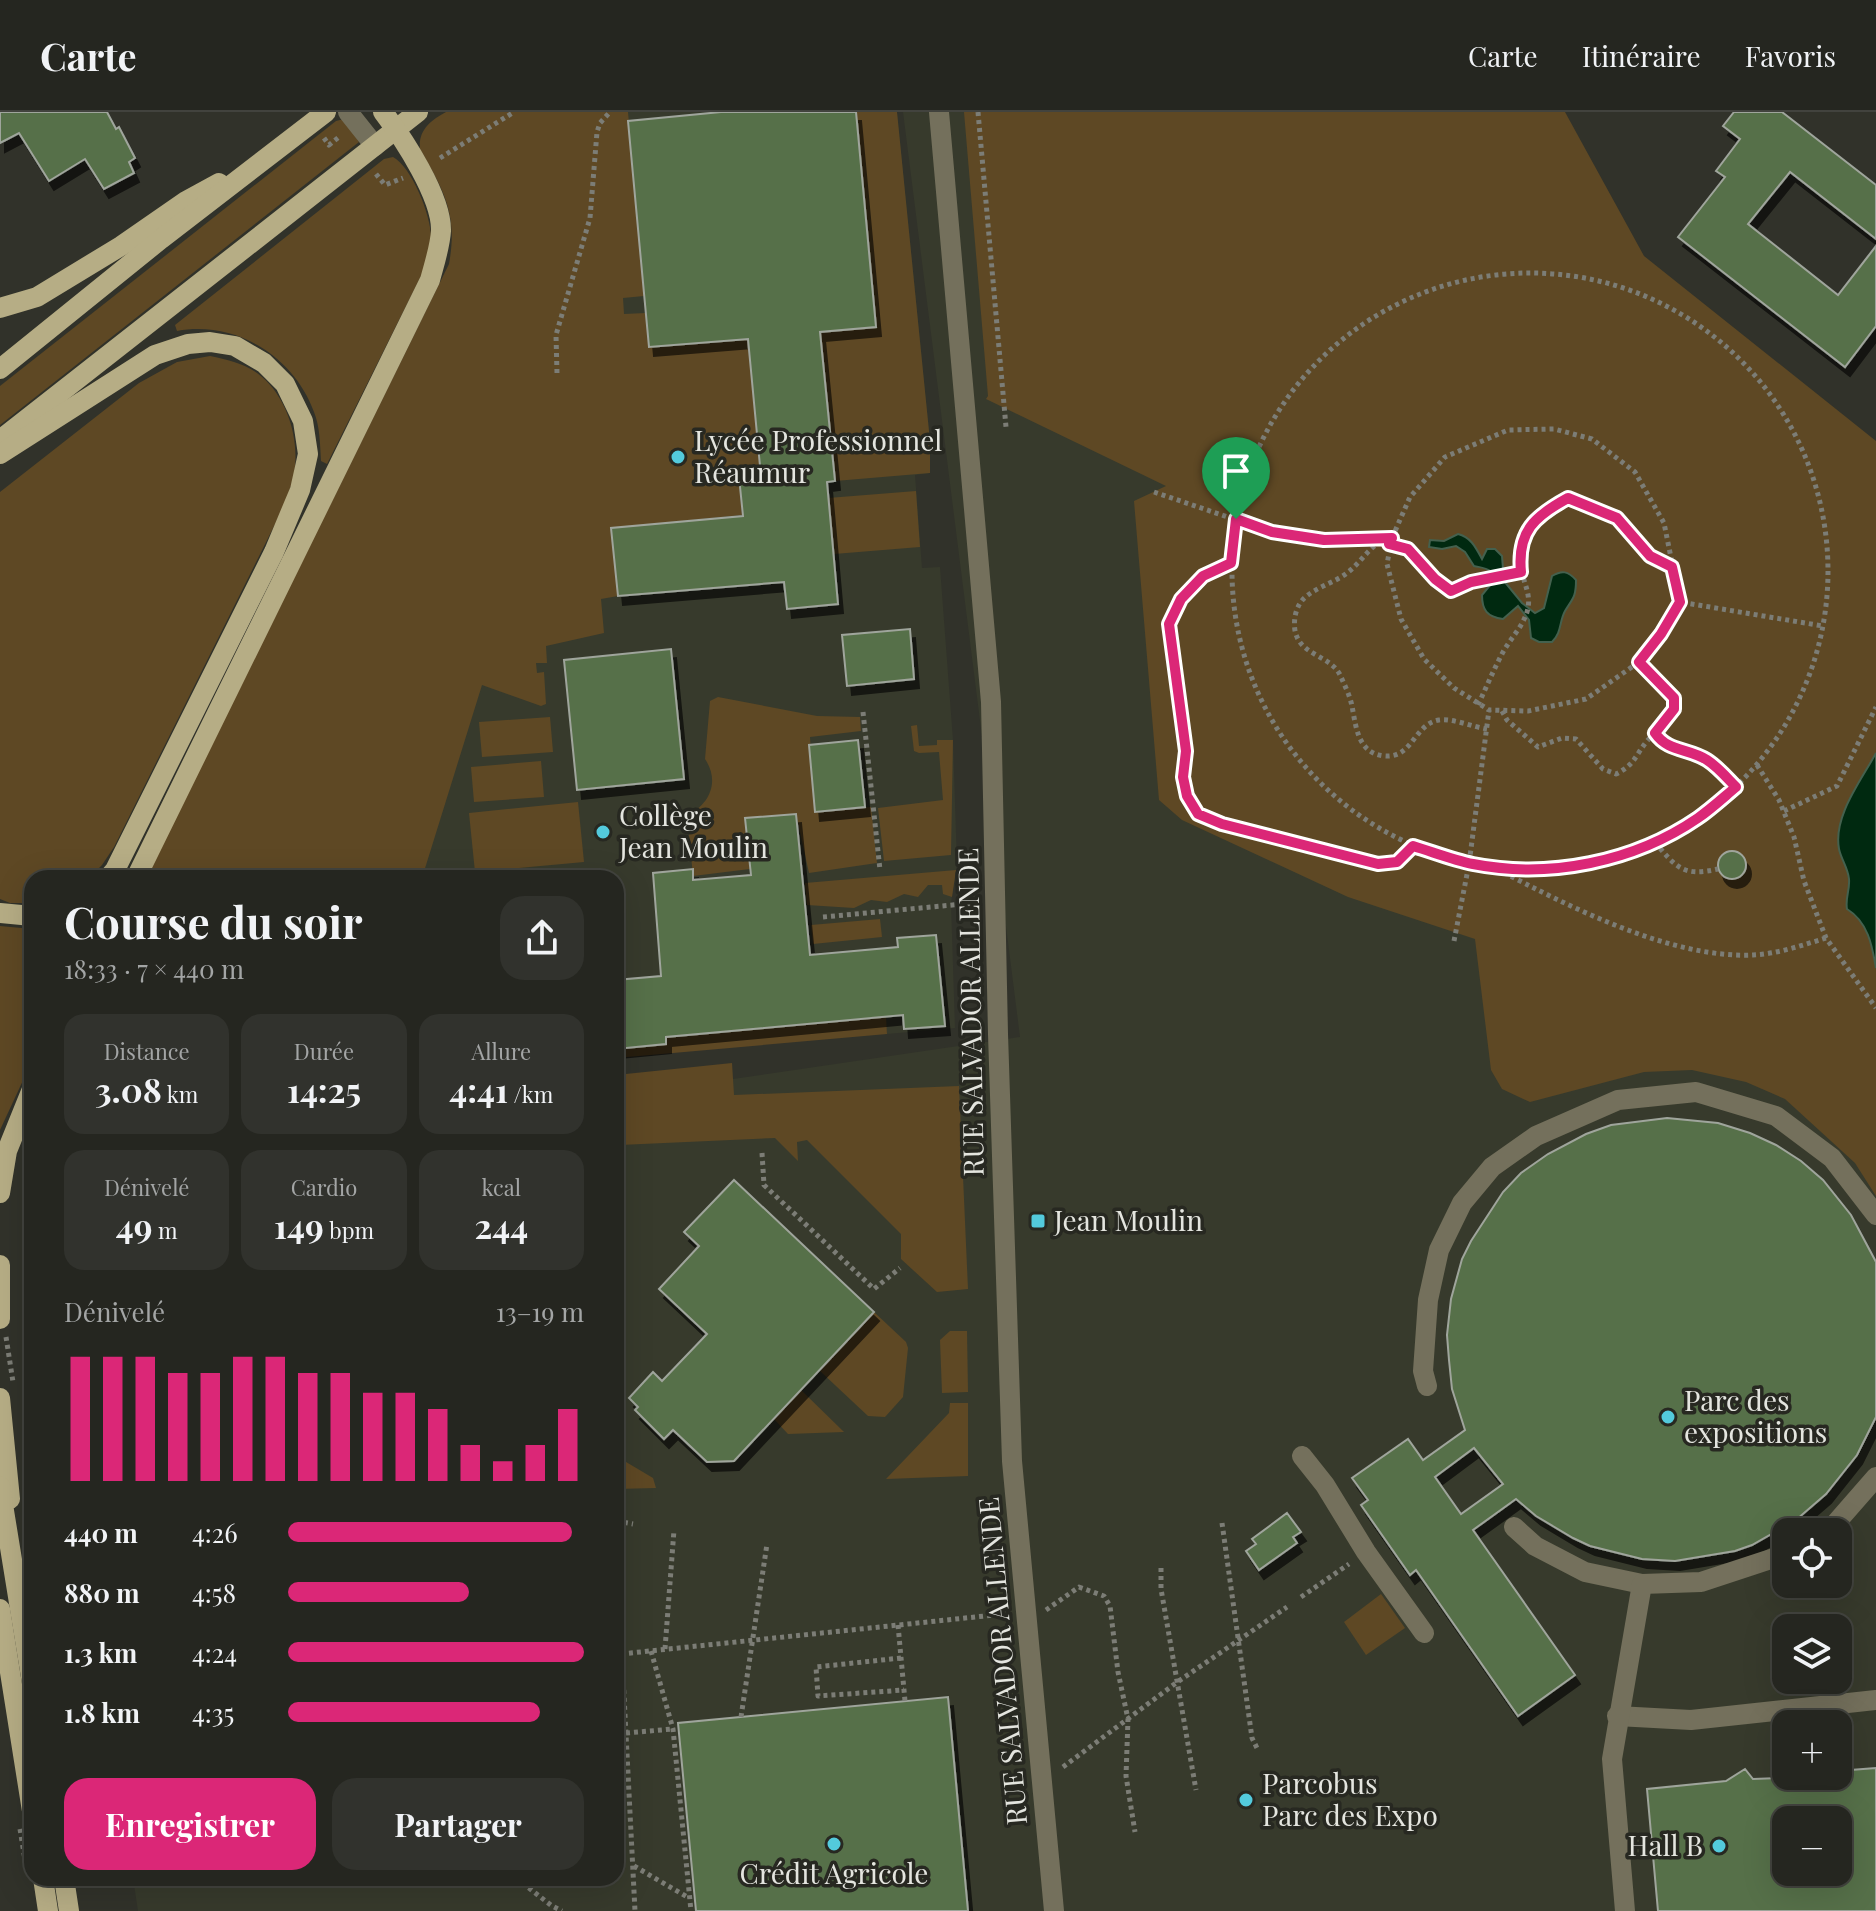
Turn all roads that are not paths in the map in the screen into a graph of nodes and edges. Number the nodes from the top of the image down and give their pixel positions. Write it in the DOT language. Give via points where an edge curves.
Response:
graph roads {
  1 [pos="326,112"];
  2 [pos="348,112"];
  3 [pos="383,112"];
  4 [pos="418,112"];
  5 [pos="939,112"];
  6 [pos="396,129"];
  7 [pos="375,146"];
  8 [pos="279,150"];
  9 [pos="0,308"];
  10 [pos="0,369"];
  11 [pos="0,440"];
  12 [pos="0,454"];
  13 [pos="115,870"];
  14 [pos="140,870"];
  15 [pos="0,913"];
  16 [pos="24,915"];
  17 [pos="24,1109"];
  18 [pos="0,1193"];
  19 [pos="1876,1215"];
  20 [pos="0,1265"];
  21 [pos="0,1319"];
  22 [pos="1427,1386"];
  23 [pos="0,1398"];
  24 [pos="1302,1456"];
  25 [pos="1876,1477"];
  26 [pos="0,1486"];
  27 [pos="1840,1518"];
  28 [pos="1514,1527"];
  29 [pos="11,1555"];
  30 [pos="1772,1559"];
  31 [pos="1642,1584"];
  32 [pos="0,1609"];
  33 [pos="1424,1633"];
  34 [pos="24,1634"];
  35 [pos="1876,1700"];
  36 [pos="1617,1716"];
  37 [pos="24,1760"];
  38 [pos="44,1886"];
  39 [pos="65,1886"];
  40 [pos="48,1911"];
  41 [pos="69,1911"];
  42 [pos="1054,1911"];
  43 [pos="1625,1911"];
  1 -- 8 [label="main road"];
  2 -- 7 [label="street"];
  3 -- 6 [label="main road"];
  4 -- 6 [label="main road"];
  5 -- 42 [label="street, RUE SALVADOR ALLENDE" via="991,702 1012,1461"];
  6 -- 7 [label="main road"];
  6 -- 14 [label="main road" via="441,222 430,280"];
  7 -- 11 [label="main road"];
  8 -- 9 [label="main road" via="186,201 37,297"];
  8 -- 10 [label="main road"];
  12 -- 13 [label="main road" via="155,355 188,344 235,346 264,363 285,384 303,421 308,454 295,503"];
  15 -- 16 [label="main road"];
  17 -- 18 [label="main road" via="7,1151"];
  19 -- 22 [label="street" via="1832,1158 1776,1116 1696,1092 1618,1100 1536,1136 1492,1167 1462,1203 1439,1250 1428,1300 1423,1371"];
  20 -- 21 [label="main road"];
  23 -- 29 [label="main road"];
  24 -- 33 [label="street"];
  25 -- 27 [label="street"];
  26 -- 29 [label="main road"];
  28 -- 31 [label="street" via="1535,1546 1585,1572"];
  29 -- 34 [label="main road"];
  30 -- 31 [label="street" via="1701,1582"];
  31 -- 36 [label="street"];
  32 -- 37 [label="main road"];
  35 -- 36 [label="street" via="1691,1720"];
  36 -- 43 [label="street" via="1612,1759"];
  38 -- 40 [label="main road"];
  39 -- 41 [label="main road"];
}
